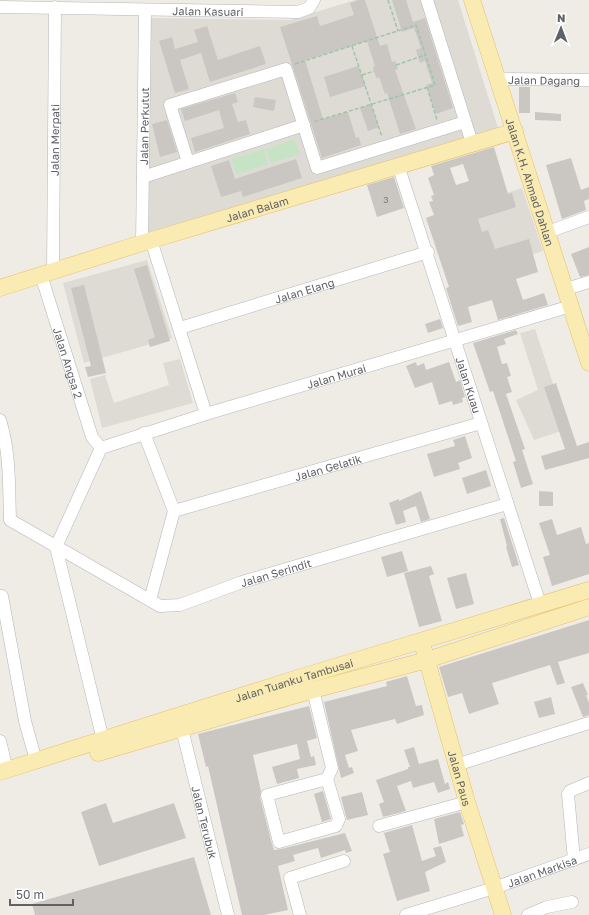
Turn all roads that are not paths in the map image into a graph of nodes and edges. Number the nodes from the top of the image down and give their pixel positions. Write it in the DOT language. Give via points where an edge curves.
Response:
graph roads {
  1 [pos="314,0"];
  2 [pos="427,0"];
  3 [pos="472,0"];
  4 [pos="0,7"];
  5 [pos="55,7"];
  6 [pos="145,10"];
  7 [pos="498,79"];
  8 [pos="589,80"];
  9 [pos="465,122"];
  10 [pos="304,125"];
  11 [pos="515,131"];
  12 [pos="472,143"];
  13 [pos="188,162"];
  14 [pos="398,165"];
  15 [pos="142,177"];
  16 [pos="589,218"];
  17 [pos="548,232"];
  18 [pos="147,241"];
  19 [pos="428,252"];
  20 [pos="47,274"];
  21 [pos="589,282"];
  22 [pos="0,288"];
  23 [pos="566,289"];
  24 [pos="571,306"];
  25 [pos="180,328"];
  26 [pos="585,337"];
  27 [pos="454,341"];
  28 [pos="589,363"];
  29 [pos="206,414"];
  30 [pos="0,420"];
  31 [pos="481,423"];
  32 [pos="144,433"];
  33 [pos="101,448"];
  34 [pos="507,504"];
  35 [pos="174,511"];
  36 [pos="5,521"];
  37 [pos="56,547"];
  38 [pos="589,590"];
  39 [pos="2,596"];
  40 [pos="150,600"];
  41 [pos="540,604"];
  42 [pos="589,607"];
  43 [pos="420,640"];
  44 [pos="426,660"];
  45 [pos="313,690"];
  46 [pos="588,723"];
  47 [pos="182,729"];
  48 [pos="103,740"];
  49 [pos="0,741"];
  50 [pos="36,761"];
  51 [pos="456,765"];
  52 [pos="2,774"];
  53 [pos="327,779"];
  54 [pos="589,783"];
  55 [pos="467,802"];
  56 [pos="379,826"];
  57 [pos="589,854"];
  58 [pos="574,860"];
  59 [pos="344,861"];
  60 [pos="494,888"];
  61 [pos="572,902"];
  62 [pos="548,911"];
  63 [pos="228,915"];
  64 [pos="300,915"];
  65 [pos="406,915"];
  66 [pos="504,915"];
  67 [pos="528,915"];
  1 -- 6 [label="street, Jalan Kasuari" via="309,8 298,12"];
  2 -- 9 [label="street"];
  3 -- 7 [label="main road, Jalan K.H. Ahmad Dahlan"];
  4 -- 5 [label="street, Jalan Kasuari"];
  5 -- 6 [label="street, Jalan Kasuari"];
  5 -- 20 [label="street, Jalan Merpati"];
  6 -- 15 [label="street, Jalan Perkutut"];
  7 -- 8 [label="street, Jalan Dagang"];
  7 -- 11 [label="main road, Jalan K.H. Ahmad Dahlan"];
  9 -- 10 [label="street" via="317,168"];
  9 -- 12 [label="street"];
  10 -- 13 [label="street"];
  10 -- 13 [label="street" via="286,69 170,105"];
  11 -- 12 [label="main road, Jalan Balam"];
  11 -- 17 [label="main road, Jalan K.H. Ahmad Dahlan"];
  12 -- 14 [label="main road, Jalan Balam"];
  13 -- 15 [label="street"];
  14 -- 18 [label="main road, Jalan Balam"];
  14 -- 19 [label="street, Jalan Kuau"];
  15 -- 18 [label="street, Jalan Perkutut"];
  16 -- 17 [label="street"];
  17 -- 23 [label="main road, Jalan K.H. Ahmad Dahlan"];
  18 -- 20 [label="main road, Jalan Balam"];
  18 -- 25 [label="street, Jalan Perkutut"];
  19 -- 25 [label="street, Jalan Elang"];
  19 -- 27 [label="street, Jalan Kuau"];
  20 -- 22 [label="main road, Jalan Balam"];
  20 -- 33 [label="street, Jalan Angsa 2" via="92,437"];
  21 -- 23 [label="street"];
  23 -- 24 [label="main road, Jalan K.H. Ahmad Dahlan"];
  24 -- 26 [label="main road, Jalan K.H. Ahmad Dahlan"];
  24 -- 27 [label="street, Jalan Murai"];
  25 -- 29 [label="street, Jalan Perkutut"];
  26 -- 28 [label="main road, Jalan K.H. Ahmad Dahlan"];
  27 -- 29 [label="street, Jalan Murai"];
  27 -- 31 [label="street, Jalan Kuau"];
  29 -- 32 [label="street, Jalan Murai"];
  30 -- 36 [label="street" via="8,476"];
  31 -- 34 [label="street, Jalan Kuau"];
  31 -- 35 [label="street, Jalan Gelatik"];
  32 -- 33 [label="street, Jalan Murai"];
  32 -- 35 [label="street"];
  33 -- 37 [label="street"];
  34 -- 40 [label="street, Jalan Serindit" via="242,582 180,605 160,606"];
  34 -- 41 [label="street, Jalan Kuau"];
  35 -- 40 [label="street"];
  36 -- 37 [label="street, Jalan Serindit"];
  37 -- 40 [label="street, Jalan Serindit"];
  37 -- 48 [label="street"];
  38 -- 41 [label="main road, Jalan Tuanku Tambusai"];
  39 -- 50 [label="street" via="24,713"];
  41 -- 43 [label="main road, Jalan Tuanku Tambusai"];
  42 -- 44 [label="main road, Jalan Tuanku Tambusai"];
  43 -- 44 [label="main road, Jalan Paus"];
  43 -- 48 [label="main road, Jalan Tuanku Tambusai"];
  44 -- 45 [label="main road, Jalan Tuanku Tambusai"];
  44 -- 51 [label="main road, Jalan Paus"];
  45 -- 47 [label="main road, Jalan Tuanku Tambusai"];
  45 -- 53 [label="street" via="332,768"];
  46 -- 51 [label="street"];
  47 -- 52 [label="main road, Jalan Tuanku Tambusai"];
  47 -- 63 [label="street, Jalan Terubuk"];
  48 -- 50 [label="main road, Jalan Tuanku Tambusai"];
  49 -- 52 [label="street"];
  50 -- 52 [label="main road, Jalan Tuanku Tambusai"];
  51 -- 55 [label="main road, Jalan Paus"];
  53 -- 53 [label="street" via="339,818 336,826 279,842 267,795"];
  54 -- 58 [label="street" via="568,794"];
  55 -- 56 [label="street"];
  55 -- 60 [label="main road, Jalan Paus"];
  57 -- 58 [label="street, Jalan Markisa"];
  58 -- 60 [label="street, Jalan Markisa"];
  59 -- 64 [label="street" via="290,878"];
  60 -- 65 [label="street, Jalan Markisa"];
  60 -- 66 [label="main road, Jalan Paus"];
  61 -- 62 [label="street"];
  62 -- 67 [label="street"];
}
